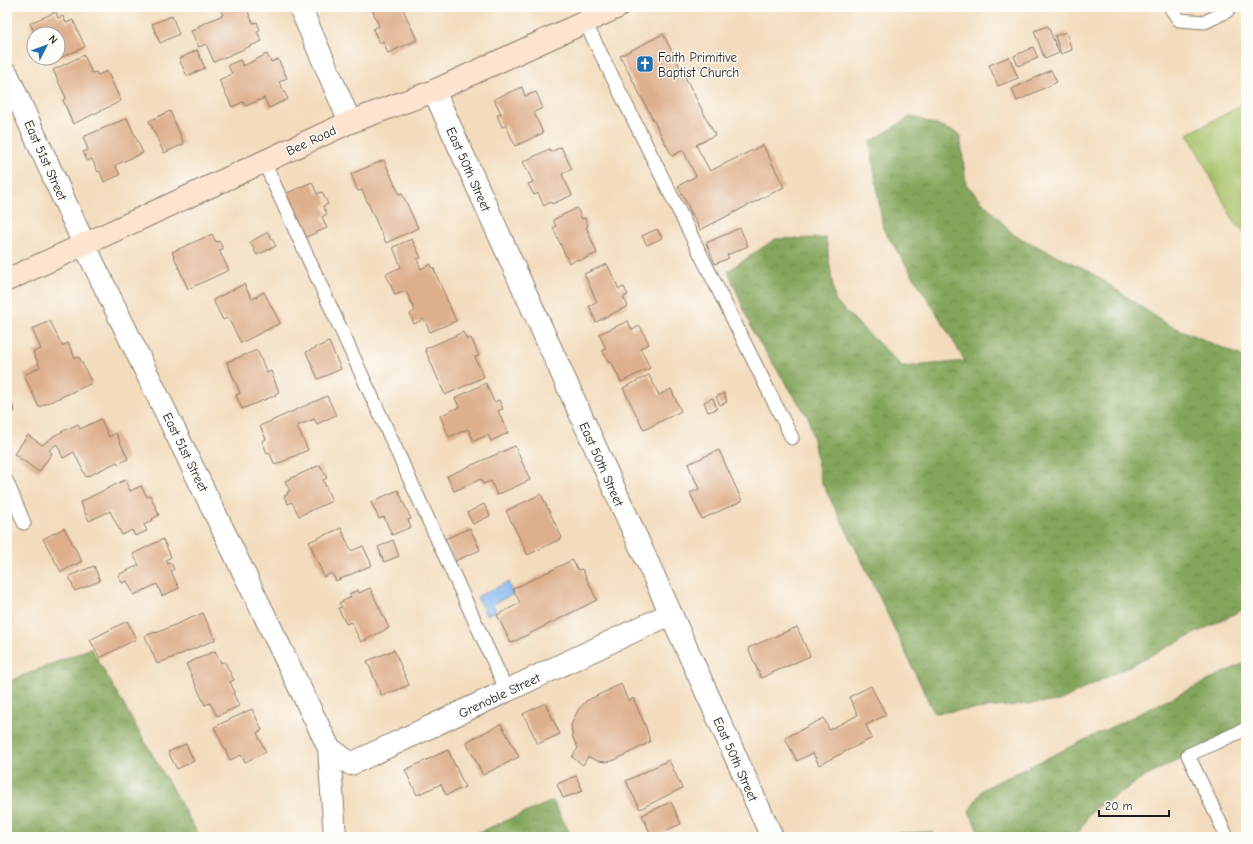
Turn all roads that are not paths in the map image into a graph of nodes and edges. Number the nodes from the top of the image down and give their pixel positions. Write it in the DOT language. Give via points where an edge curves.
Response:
graph roads {
  1 [pos="300,7"];
  2 [pos="618,7"];
  3 [pos="1170,7"];
  4 [pos="1230,7"];
  5 [pos="585,22"];
  6 [pos="7,74"];
  7 [pos="434,91"];
  8 [pos="350,122"];
  9 [pos="264,162"];
  10 [pos="84,244"];
  11 [pos="7,280"];
  12 [pos="792,438"];
  13 [pos="7,482"];
  14 [pos="24,523"];
  15 [pos="670,614"];
  16 [pos="507,691"];
  17 [pos="1246,729"];
  18 [pos="329,748"];
  19 [pos="335,837"];
  20 [pos="772,837"];
  21 [pos="1227,837"];
  1 -- 8 [label="street"];
  2 -- 5 [label="main road, Bee Road"];
  3 -- 4 [label="lane" via="1179,20 1205,22"];
  5 -- 7 [label="main road, Bee Road"];
  5 -- 12 [label="lane"];
  6 -- 10 [label="street, East 51st Street"];
  7 -- 8 [label="main road, Bee Road"];
  7 -- 15 [label="street, East 50th Street"];
  8 -- 9 [label="main road, Bee Road"];
  9 -- 10 [label="main road, Bee Road"];
  9 -- 16 [label="lane"];
  10 -- 11 [label="main road, Bee Road"];
  10 -- 18 [label="street, East 51st Street"];
  13 -- 14 [label="lane"];
  15 -- 16 [label="street, Grenoble Street"];
  15 -- 20 [label="street, East 50th Street"];
  16 -- 18 [label="street, Grenoble Street" via="352,764"];
  17 -- 21 [label="lane" via="1188,755"];
  18 -- 19 [label="street, East 51st Street"];
}
